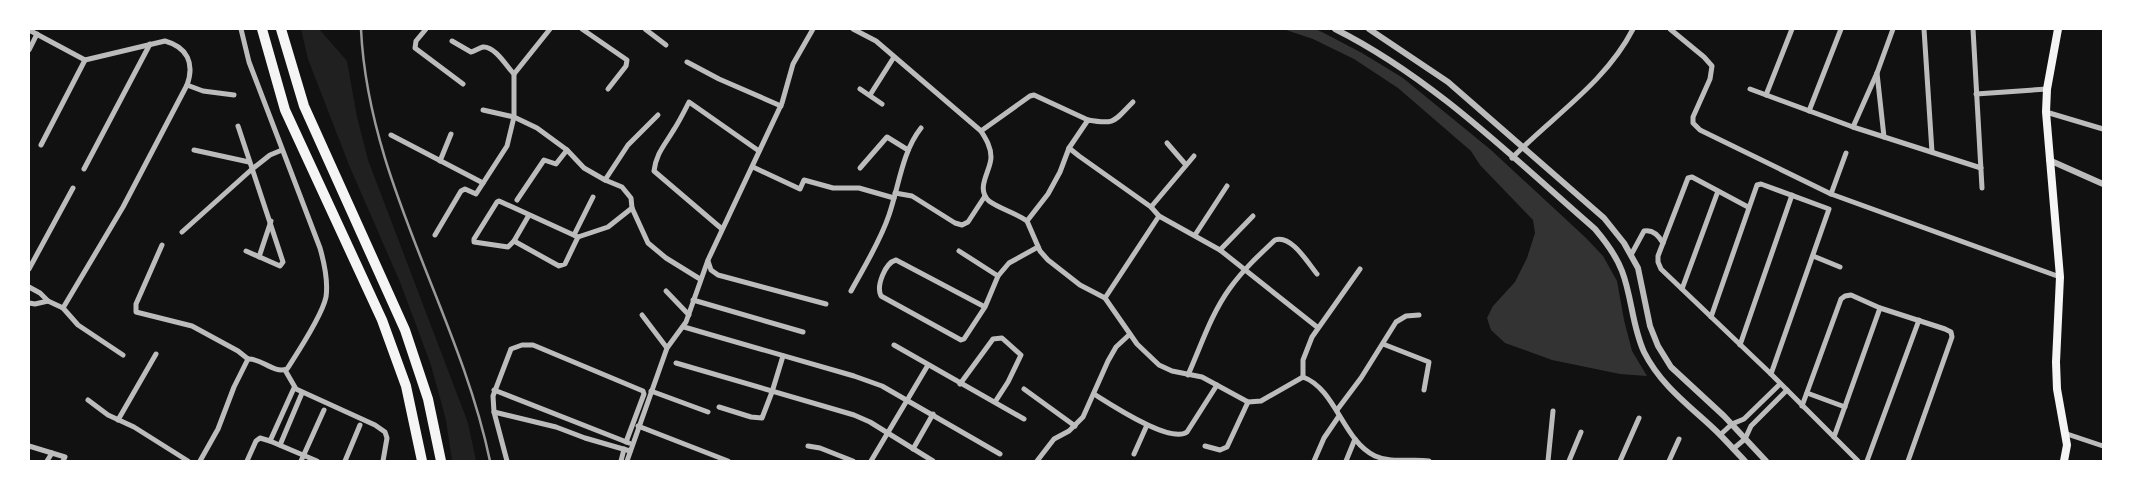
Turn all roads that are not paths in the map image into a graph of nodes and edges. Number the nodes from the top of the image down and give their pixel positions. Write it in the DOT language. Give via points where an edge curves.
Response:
graph roads {
  1 [pos="241,29"];
  2 [pos="262,29"];
  3 [pos="281,29"];
  4 [pos="426,29"];
  5 [pos="540,29"];
  6 [pos="550,29"];
  7 [pos="582,29"];
  8 [pos="645,29"];
  9 [pos="813,29"];
  10 [pos="853,29"];
  11 [pos="1336,29"];
  12 [pos="1368,29"];
  13 [pos="1633,29"];
  14 [pos="1670,29"];
  15 [pos="1792,29"];
  16 [pos="1841,29"];
  17 [pos="1892,29"];
  18 [pos="1924,29"];
  19 [pos="1973,29"];
  20 [pos="2058,29"];
  21 [pos="29,30"];
  22 [pos="37,34"];
  23 [pos="546,34"];
  24 [pos="452,41"];
  25 [pos="150,44"];
  26 [pos="666,45"];
  27 [pos="29,50"];
  28 [pos="894,57"];
  29 [pos="85,60"];
  30 [pos="686,62"];
  31 [pos="1877,73"];
  32 [pos="514,74"];
  33 [pos="463,84"];
  34 [pos="187,85"];
  35 [pos="608,89"];
  36 [pos="860,89"];
  37 [pos="1750,89"];
  38 [pos="2047,90"];
  39 [pos="1976,94"];
  40 [pos="234,95"];
  41 [pos="870,95"];
  42 [pos="1766,95"];
  43 [pos="1132,102"];
  44 [pos="882,104"];
  45 [pos="781,106"];
  46 [pos="483,110"];
  47 [pos="1809,111"];
  48 [pos="2046,112"];
  49 [pos="658,115"];
  50 [pos="514,116"];
  51 [pos="1088,120"];
  52 [pos="238,126"];
  53 [pos="1853,127"];
  54 [pos="921,128"];
  55 [pos="2103,128"];
  56 [pos="981,131"];
  57 [pos="451,134"];
  58 [pos="391,136"];
  59 [pos="1884,137"];
  60 [pos="1167,142"];
  61 [pos="41,145"];
  62 [pos="1069,148"];
  63 [pos="1522,148"];
  64 [pos="194,150"];
  65 [pos="282,150"];
  66 [pos="567,150"];
  67 [pos="908,150"];
  68 [pos="759,151"];
  69 [pos="1932,152"];
  70 [pos="1846,153"];
  71 [pos="1194,156"];
  72 [pos="1512,158"];
  73 [pos="2049,160"];
  74 [pos="440,161"];
  75 [pos="249,162"];
  76 [pos="1186,165"];
  77 [pos="753,167"];
  78 [pos="860,168"];
  79 [pos="1981,168"];
  80 [pos="84,170"];
  81 [pos="251,170"];
  82 [pos="605,180"];
  83 [pos="483,183"];
  84 [pos="2103,184"];
  85 [pos="1227,186"];
  86 [pos="73,188"];
  87 [pos="1982,188"];
  88 [pos="1718,191"];
  89 [pos="1832,194"];
  90 [pos="894,195"];
  91 [pos="1792,195"];
  92 [pos="985,196"];
  93 [pos="592,198"];
  94 [pos="517,200"];
  95 [pos="1151,207"];
  96 [pos="1748,207"];
  97 [pos="632,208"];
  98 [pos="529,215"];
  99 [pos="1160,216"];
  100 [pos="1253,216"];
  101 [pos="271,221"];
  102 [pos="1027,221"];
  103 [pos="722,229"];
  104 [pos="182,232"];
  105 [pos="435,235"];
  106 [pos="576,236"];
  107 [pos="1195,236"];
  108 [pos="514,241"];
  109 [pos="1663,243"];
  110 [pos="162,245"];
  111 [pos="1038,247"];
  112 [pos="246,250"];
  113 [pos="1220,250"];
  114 [pos="959,251"];
  115 [pos="1631,255"];
  116 [pos="1813,256"];
  117 [pos="259,257"];
  118 [pos="708,260"];
  119 [pos="1840,266"];
  120 [pos="1360,269"];
  121 [pos="29,270"];
  122 [pos="1244,270"];
  123 [pos="1317,274"];
  124 [pos="998,276"];
  125 [pos="2060,277"];
  126 [pos="700,279"];
  127 [pos="29,287"];
  128 [pos="1682,289"];
  129 [pos="666,291"];
  130 [pos="850,291"];
  131 [pos="1105,298"];
  132 [pos="693,300"];
  133 [pos="48,301"];
  134 [pos="29,303"];
  135 [pos="826,304"];
  136 [pos="985,306"];
  137 [pos="63,308"];
  138 [pos="1880,308"];
  139 [pos="689,314"];
  140 [pos="642,315"];
  141 [pos="1419,315"];
  142 [pos="1711,317"];
  143 [pos="1919,320"];
  144 [pos="684,327"];
  145 [pos="1317,327"];
  146 [pos="803,332"];
  147 [pos="1130,334"];
  148 [pos="1383,344"];
  149 [pos="894,345"];
  150 [pos="1740,345"];
  151 [pos="667,348"];
  152 [pos="156,354"];
  153 [pos="123,355"];
  154 [pos="783,356"];
  155 [pos="248,359"];
  156 [pos="676,364"];
  157 [pos="928,365"];
  158 [pos="285,370"];
  159 [pos="1771,374"];
  160 [pos="1188,375"];
  161 [pos="1303,377"];
  162 [pos="960,384"];
  163 [pos="1780,384"];
  164 [pos="1217,385"];
  165 [pos="294,388"];
  166 [pos="1024,389"];
  167 [pos="494,390"];
  168 [pos="1424,390"];
  169 [pos="1787,390"];
  170 [pos="651,391"];
  171 [pos="772,392"];
  172 [pos="302,393"];
  173 [pos="1807,393"];
  174 [pos="1094,394"];
  175 [pos="908,399"];
  176 [pos="88,400"];
  177 [pos="995,402"];
  178 [pos="1248,402"];
  179 [pos="1802,406"];
  180 [pos="719,407"];
  181 [pos="1845,407"];
  182 [pos="324,410"];
  183 [pos="1553,410"];
  184 [pos="494,412"];
  185 [pos="708,412"];
  186 [pos="1338,413"];
  187 [pos="933,414"];
  188 [pos="560,415"];
  189 [pos="1639,418"];
  190 [pos="1024,419"];
  191 [pos="1744,419"];
  192 [pos="118,420"];
  193 [pos="1732,424"];
  194 [pos="360,425"];
  195 [pos="1147,425"];
  196 [pos="638,426"];
  197 [pos="1075,426"];
  198 [pos="1751,426"];
  199 [pos="556,427"];
  200 [pos="1581,432"];
  201 [pos="602,433"];
  202 [pos="888,433"];
  203 [pos="2064,433"];
  204 [pos="1720,435"];
  205 [pos="1834,437"];
  206 [pos="1355,439"];
  207 [pos="1679,439"];
  208 [pos="1745,439"];
  209 [pos="270,441"];
  210 [pos="599,442"];
  211 [pos="626,442"];
  212 [pos="633,444"];
  213 [pos="280,445"];
  214 [pos="29,446"];
  215 [pos="808,446"];
  216 [pos="1205,446"];
  217 [pos="2103,446"];
  218 [pos="913,449"];
  219 [pos="1733,449"];
  220 [pos="627,450"];
  221 [pos="52,453"];
  222 [pos="1000,454"];
  223 [pos="1134,454"];
  224 [pos="302,458"];
  225 [pos="64,459"];
  226 [pos="48,461"];
  227 [pos="188,461"];
  228 [pos="200,461"];
  229 [pos="247,461"];
  230 [pos="317,461"];
  231 [pos="344,461"];
  232 [pos="383,461"];
  233 [pos="422,461"];
  234 [pos="441,461"];
  235 [pos="507,461"];
  236 [pos="621,461"];
  237 [pos="627,461"];
  238 [pos="728,461"];
  239 [pos="853,461"];
  240 [pos="871,461"];
  241 [pos="933,461"];
  242 [pos="1037,461"];
  243 [pos="1314,461"];
  244 [pos="1346,461"];
  245 [pos="1429,461"];
  246 [pos="1548,461"];
  247 [pos="1570,461"];
  248 [pos="1620,461"];
  249 [pos="1669,461"];
  250 [pos="1745,461"];
  251 [pos="1766,461"];
  252 [pos="1858,461"];
  253 [pos="1868,461"];
  254 [pos="1908,461"];
  255 [pos="2064,461"];
  1 -- 65 [label="street" via="249,62"];
  2 -- 233 [label="highway" via="286,110 382,320 403,378"];
  3 -- 234 [label="highway" via="304,106 405,330 428,400"];
  4 -- 33 [label="street" via="416,41 415,48"];
  5 -- 23 [label="street"];
  6 -- 23 [label="street"];
  7 -- 35 [label="street" via="627,60"];
  8 -- 26 [label="street"];
  9 -- 45 [label="street" via="793,64"];
  10 -- 28 [label="street" via="876,41"];
  11 -- 72 [label="street" via="1400,66"];
  12 -- 63 [label="street" via="1448,82"];
  13 -- 63 [label="street" via="1603,73"];
  14 -- 89 [label="street" via="1712,66 1710,79 1692,117 1695,126"];
  15 -- 42 [label="street"];
  16 -- 47 [label="street"];
  17 -- 31 [label="street"];
  18 -- 69 [label="street"];
  19 -- 39 [label="street"];
  20 -- 38 [label="main road"];
  21 -- 22 [label="street"];
  22 -- 27 [label="street"];
  22 -- 29 [label="street"];
  23 -- 32 [label="street"];
  24 -- 32 [label="street" via="471,52 482,47 494,52"];
  25 -- 29 [label="street"];
  25 -- 34 [label="street" via="165,41 177,45 185,53 190,65"];
  25 -- 80 [label="street"];
  28 -- 41 [label="street"];
  28 -- 56 [label="street"];
  29 -- 61 [label="street"];
  30 -- 45 [label="street"];
  31 -- 53 [label="street"];
  31 -- 59 [label="street"];
  32 -- 50 [label="street"];
  34 -- 40 [label="street" via="203,91"];
  34 -- 137 [label="street" via="123,207"];
  36 -- 41 [label="street"];
  37 -- 42 [label="street"];
  38 -- 39 [label="street"];
  38 -- 48 [label="main road"];
  39 -- 79 [label="street"];
  41 -- 44 [label="street"];
  42 -- 47 [label="street"];
  43 -- 51 [label="street" via="1115,120 1107,123"];
  45 -- 68 [label="street"];
  46 -- 50 [label="street"];
  47 -- 53 [label="street"];
  48 -- 55 [label="street"];
  48 -- 73 [label="main road"];
  49 -- 82 [label="street" via="628,145"];
  50 -- 66 [label="street"];
  50 -- 83 [label="street" via="507,146"];
  51 -- 56 [label="street" via="1034,95"];
  51 -- 62 [label="street"];
  52 -- 75 [label="street"];
  53 -- 59 [label="street"];
  54 -- 67 [label="street"];
  56 -- 92 [label="street" via="991,153 983,188"];
  57 -- 74 [label="street"];
  58 -- 74 [label="street"];
  59 -- 69 [label="street"];
  60 -- 76 [label="street"];
  62 -- 95 [label="street"];
  62 -- 102 [label="street" via="1048,194"];
  63 -- 72 [label="street"];
  63 -- 115 [label="street" via="1604,218"];
  64 -- 75 [label="street"];
  65 -- 81 [label="street"];
  65 -- 158 [label="street" via="320,248 326,296"];
  66 -- 82 [label="street" via="584,168"];
  66 -- 94 [label="street" via="556,164 544,160"];
  67 -- 78 [label="street" via="887,137"];
  67 -- 90 [label="street"];
  68 -- 77 [label="street"];
  68 -- 103 [label="street" via="690,102 655,159 654,171"];
  69 -- 79 [label="street"];
  70 -- 89 [label="street"];
  71 -- 76 [label="street"];
  72 -- 204 [label="street" via="1595,229 1612,249 1622,270 1636,333 1645,353 1659,376"];
  73 -- 84 [label="street"];
  73 -- 125 [label="main road"];
  74 -- 83 [label="street"];
  75 -- 81 [label="street"];
  76 -- 95 [label="street"];
  77 -- 90 [label="street" via="800,189 804,180 833,188 859,188"];
  77 -- 103 [label="street"];
  79 -- 87 [label="street"];
  81 -- 101 [label="street"];
  81 -- 104 [label="street"];
  82 -- 97 [label="street" via="627,192"];
  83 -- 105 [label="street" via="475,194 461,190"];
  85 -- 107 [label="street"];
  86 -- 121 [label="street"];
  88 -- 96 [label="street"];
  88 -- 109 [label="street" via="1692,177 1688,178"];
  88 -- 128 [label="street"];
  89 -- 125 [label="street"];
  90 -- 92 [label="street" via="912,196 962,225 968,222"];
  90 -- 130 [label="street" via="883,230"];
  91 -- 96 [label="street" via="1757,185"];
  91 -- 116 [label="street" via="1829,209"];
  91 -- 150 [label="street"];
  92 -- 102 [label="street"];
  93 -- 106 [label="street"];
  95 -- 99 [label="street"];
  96 -- 142 [label="street"];
  97 -- 106 [label="street" via="608,227"];
  97 -- 126 [label="street" via="655,251"];
  98 -- 106 [label="street"];
  98 -- 108 [label="street"];
  98 -- 108 [label="street" via="502,201 497,202 474,239 476,244 504,248"];
  99 -- 107 [label="street"];
  99 -- 131 [label="street"];
  100 -- 113 [label="street"];
  101 -- 117 [label="street"];
  101 -- 117 [label="street" via="283,262 280,266"];
  102 -- 111 [label="street"];
  103 -- 118 [label="street"];
  106 -- 108 [label="street" via="562,266"];
  107 -- 113 [label="street"];
  109 -- 115 [label="street" via="1656,234 1644,231"];
  109 -- 128 [label="street" via="1658,262"];
  110 -- 155 [label="street" via="135,311 192,326"];
  111 -- 124 [label="street" via="1009,263"];
  111 -- 131 [label="street" via="1061,271"];
  112 -- 117 [label="street"];
  113 -- 122 [label="street"];
  114 -- 124 [label="street"];
  115 -- 193 [label="street" via="1638,268 1650,326 1658,346 1671,367"];
  116 -- 119 [label="street"];
  116 -- 159 [label="street"];
  118 -- 126 [label="street"];
  118 -- 135 [label="street" via="711,270 718,275"];
  120 -- 145 [label="street"];
  122 -- 123 [label="street" via="1276,240 1285,238"];
  122 -- 145 [label="street"];
  122 -- 160 [label="street" via="1216,310"];
  124 -- 136 [label="street"];
  125 -- 203 [label="main road" via="2056,362"];
  126 -- 132 [label="street"];
  127 -- 133 [label="street"];
  128 -- 142 [label="street"];
  129 -- 139 [label="street"];
  131 -- 147 [label="street"];
  132 -- 139 [label="street"];
  132 -- 146 [label="street"];
  133 -- 134 [label="street"];
  133 -- 137 [label="street"];
  136 -- 136 [label="street" via="961,340 881,296 878,287 888,265 896,260"];
  137 -- 153 [label="street" via="78,325"];
  138 -- 143 [label="street"];
  138 -- 173 [label="street" via="1851,295 1841,299"];
  138 -- 181 [label="street"];
  139 -- 144 [label="street"];
  140 -- 151 [label="street"];
  141 -- 148 [label="street" via="1400,318"];
  142 -- 150 [label="street"];
  143 -- 253 [label="street"];
  143 -- 254 [label="street" via="1950,332 1952,337"];
  144 -- 151 [label="street"];
  144 -- 154 [label="street"];
  145 -- 161 [label="street" via="1305,353"];
  147 -- 160 [label="street" via="1159,365"];
  147 -- 174 [label="street" via="1116,347"];
  148 -- 168 [label="street" via="1429,362"];
  148 -- 186 [label="street"];
  149 -- 157 [label="street"];
  150 -- 159 [label="street"];
  151 -- 170 [label="street"];
  152 -- 192 [label="street"];
  154 -- 171 [label="street"];
  154 -- 175 [label="street" via="882,386"];
  155 -- 158 [label="street"];
  155 -- 228 [label="street" via="218,429"];
  156 -- 171 [label="street"];
  157 -- 162 [label="street"];
  157 -- 175 [label="street"];
  158 -- 165 [label="street"];
  159 -- 163 [label="street"];
  160 -- 164 [label="street" via="1202,377"];
  161 -- 178 [label="street" via="1260,401"];
  161 -- 186 [label="street" via="1315,383"];
  162 -- 177 [label="street"];
  162 -- 177 [label="street" via="993,339 1002,338 1021,355"];
  163 -- 169 [label="street"];
  163 -- 191 [label="street"];
  164 -- 178 [label="street"];
  164 -- 195 [label="street" via="1183,435"];
  165 -- 172 [label="street"];
  165 -- 209 [label="street"];
  166 -- 197 [label="street"];
  167 -- 184 [label="street"];
  167 -- 188 [label="street"];
  167 -- 211 [label="street" via="510,349 533,345 643,391"];
  169 -- 179 [label="street"];
  169 -- 198 [label="street"];
  170 -- 185 [label="street"];
  170 -- 196 [label="street"];
  171 -- 180 [label="street" via="764,416 759,419"];
  171 -- 202 [label="street" via="854,415"];
  172 -- 213 [label="street"];
  172 -- 232 [label="street" via="385,432"];
  173 -- 179 [label="street"];
  173 -- 181 [label="street"];
  174 -- 195 [label="street"];
  174 -- 197 [label="street"];
  175 -- 187 [label="street"];
  175 -- 202 [label="street"];
  176 -- 192 [label="street"];
  177 -- 190 [label="street"];
  178 -- 216 [label="street" via="1227,447 1220,450"];
  179 -- 205 [label="street"];
  181 -- 205 [label="street"];
  182 -- 224 [label="street"];
  183 -- 246 [label="street"];
  184 -- 199 [label="street"];
  184 -- 235 [label="street"];
  186 -- 206 [label="street"];
  186 -- 243 [label="street"];
  187 -- 218 [label="street"];
  187 -- 222 [label="street"];
  188 -- 199 [label="street"];
  188 -- 201 [label="street"];
  189 -- 248 [label="street"];
  191 -- 193 [label="street"];
  191 -- 198 [label="street"];
  192 -- 227 [label="street"];
  193 -- 204 [label="street"];
  193 -- 208 [label="street"];
  194 -- 231 [label="street"];
  195 -- 223 [label="street"];
  196 -- 212 [label="street"];
  196 -- 238 [label="street"];
  197 -- 242 [label="street" via="1054,439"];
  198 -- 208 [label="street"];
  199 -- 210 [label="street"];
  200 -- 247 [label="street"];
  201 -- 210 [label="street"];
  201 -- 211 [label="street"];
  202 -- 218 [label="street"];
  202 -- 240 [label="street"];
  203 -- 217 [label="street"];
  203 -- 255 [label="main road"];
  204 -- 219 [label="street"];
  205 -- 252 [label="street"];
  206 -- 244 [label="street"];
  206 -- 245 [label="street" via="1380,458"];
  207 -- 249 [label="street"];
  208 -- 219 [label="street"];
  208 -- 251 [label="street"];
  209 -- 213 [label="street"];
  209 -- 229 [label="street" via="260,438 256,441"];
  210 -- 220 [label="street"];
  211 -- 212 [label="street"];
  212 -- 220 [label="street"];
  213 -- 224 [label="street"];
  214 -- 221 [label="street"];
  215 -- 239 [label="street"];
  218 -- 241 [label="street"];
  219 -- 250 [label="street"];
  220 -- 236 [label="street"];
  220 -- 237 [label="street"];
  221 -- 225 [label="street"];
  221 -- 226 [label="street"];
  224 -- 230 [label="street"];
}
